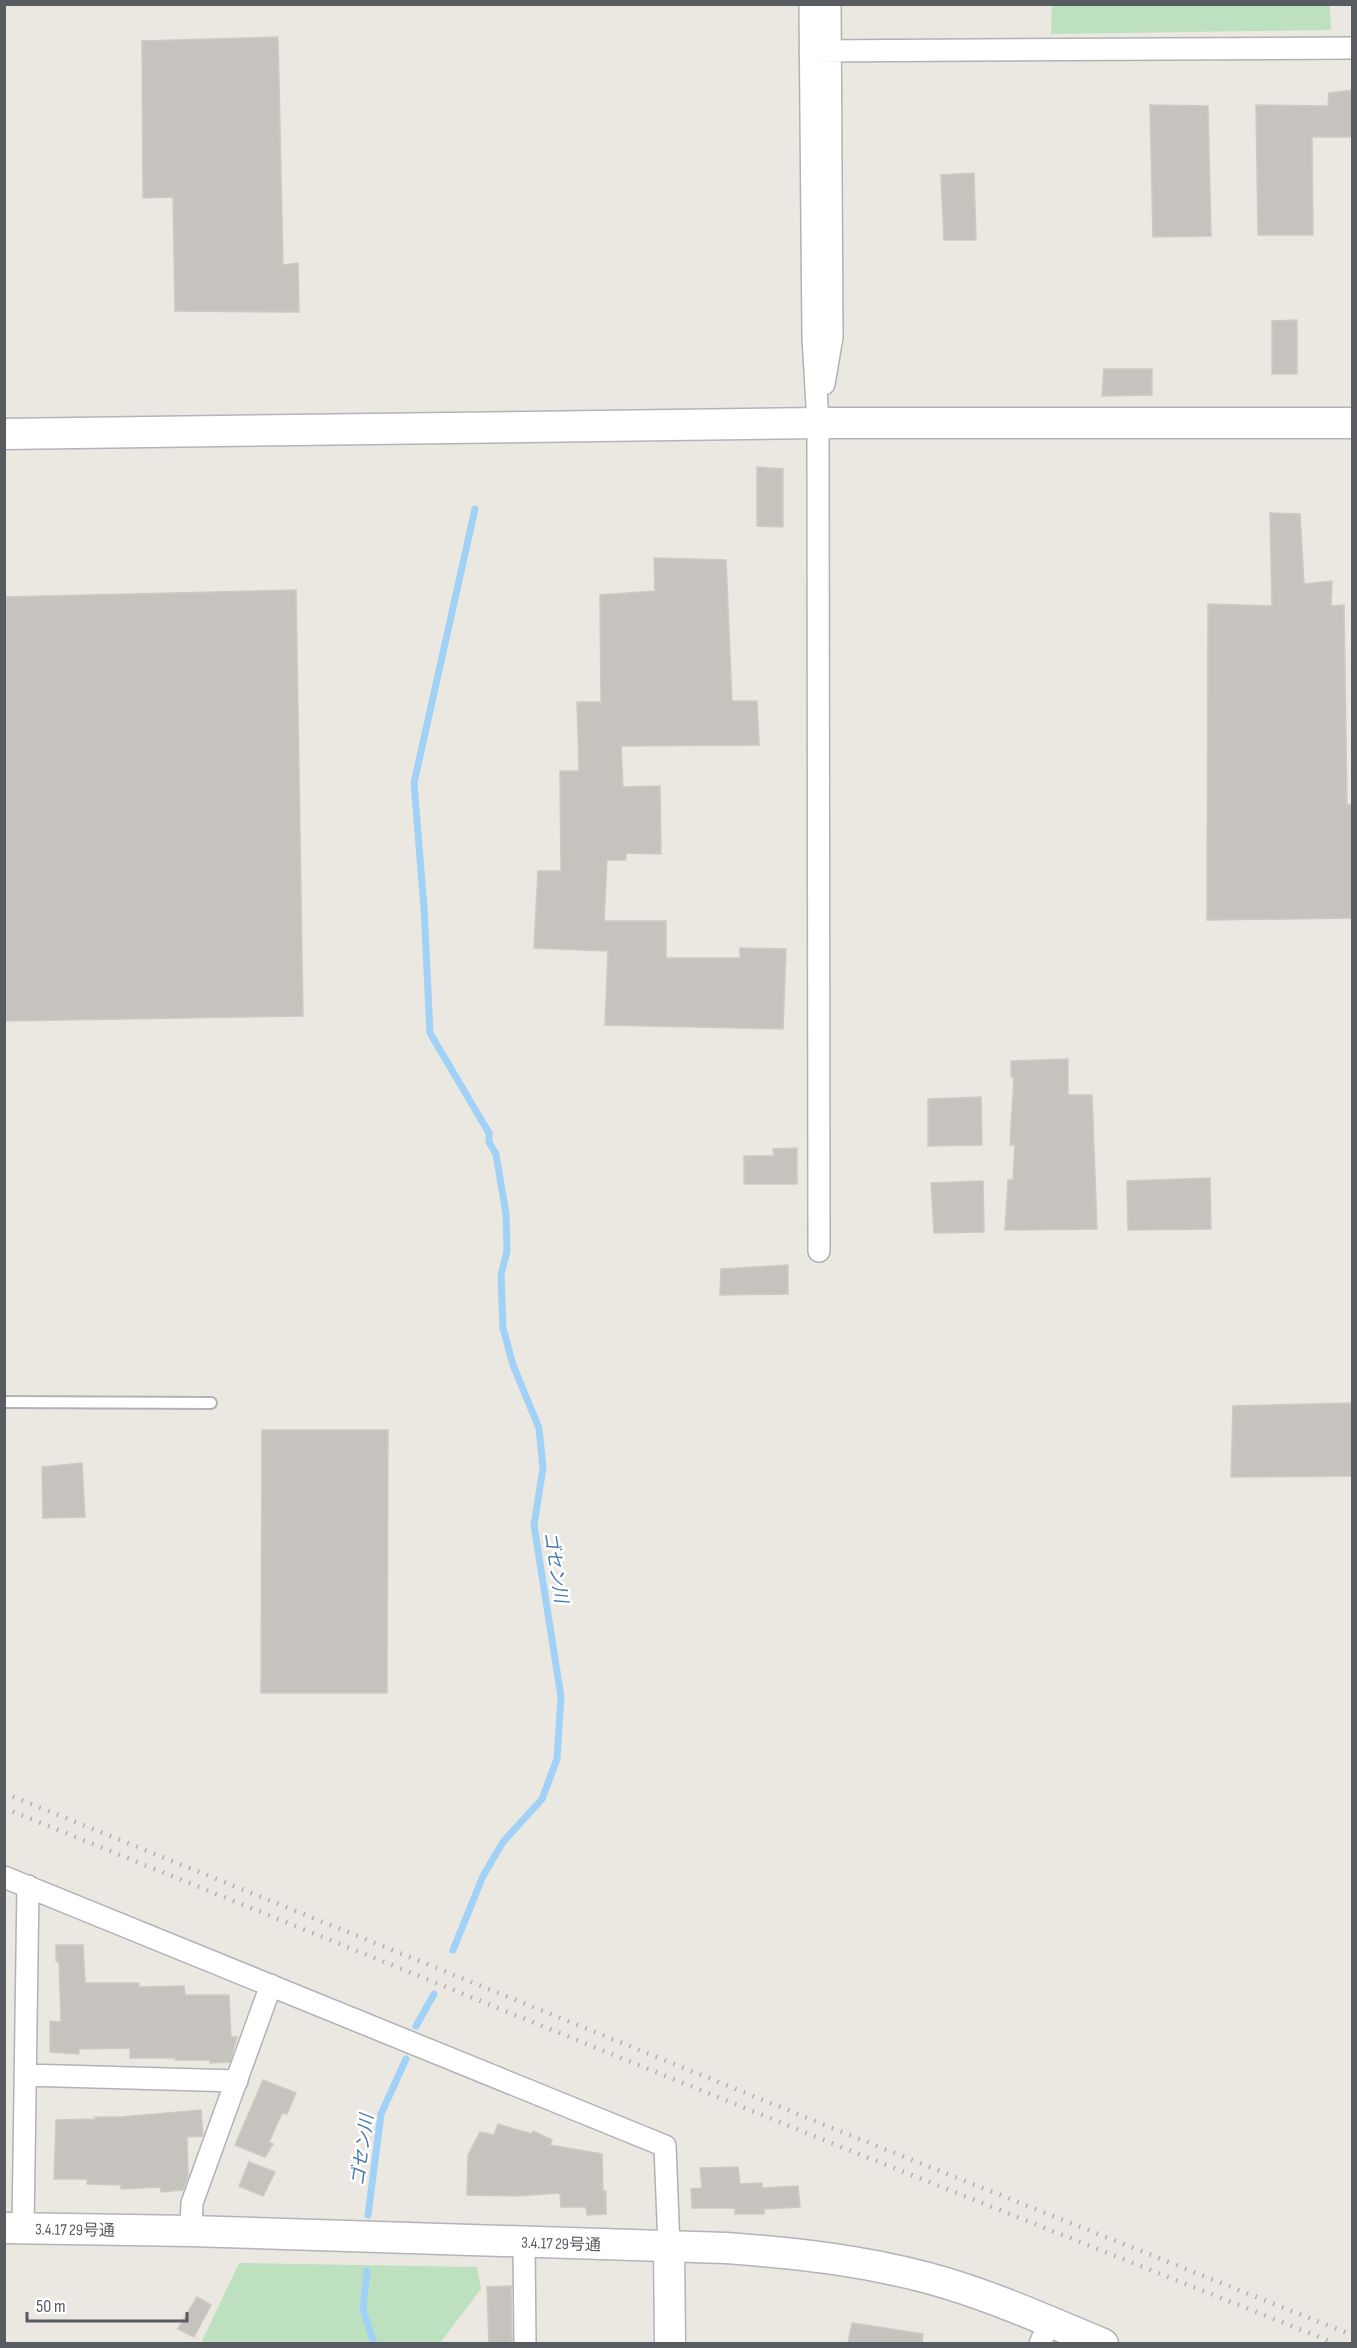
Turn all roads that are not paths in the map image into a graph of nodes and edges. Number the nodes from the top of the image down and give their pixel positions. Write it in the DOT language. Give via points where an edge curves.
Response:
graph roads {
  1 [pos="810,4"];
  2 [pos="830,4"];
  3 [pos="1353,48"];
  4 [pos="820,51"];
  5 [pos="818,423"];
  6 [pos="1353,423"];
  7 [pos="4,434"];
  8 [pos="819,1251"];
  9 [pos="4,1402"];
  10 [pos="211,1403"];
  11 [pos="4,1876"];
  12 [pos="28,1886"];
  13 [pos="271,1986"];
  14 [pos="25,2075"];
  15 [pos="237,2081"];
  16 [pos="14,2228"];
  17 [pos="191,2231"];
  18 [pos="524,2242"];
  19 [pos="669,2246"];
  20 [pos="1044,2333"];
  21 [pos="525,2343"];
  22 [pos="670,2343"];
  23 [pos="1103,2343"];
  1 -- 4 [label="street"];
  2 -- 4 [label="street"];
  3 -- 4 [label="street"];
  4 -- 5 [label="street" via="813,337"];
  5 -- 6 [label="street"];
  5 -- 7 [label="street"];
  5 -- 8 [label="street"];
  9 -- 10 [label="lane"];
  11 -- 12 [label="street"];
  12 -- 13 [label="street"];
  12 -- 14 [label="street"];
  13 -- 15 [label="street"];
  13 -- 19 [label="street" via="665,2146"];
  14 -- 15 [label="street"];
  14 -- 16 [label="street"];
  15 -- 17 [label="street" via="192,2203"];
  16 -- 17 [label="street, 3.4.17 29号通"];
  17 -- 18 [label="street, 3.4.17 29号通"];
  18 -- 19 [label="street, 3.4.17 29号通"];
  18 -- 21 [label="street"];
  19 -- 20 [label="street, 3.4.17 29号通" via="813,2254 877,2265 971,2291"];
  19 -- 22 [label="street"];
  20 -- 23 [label="street, 3.4.17 29号通"];
}
